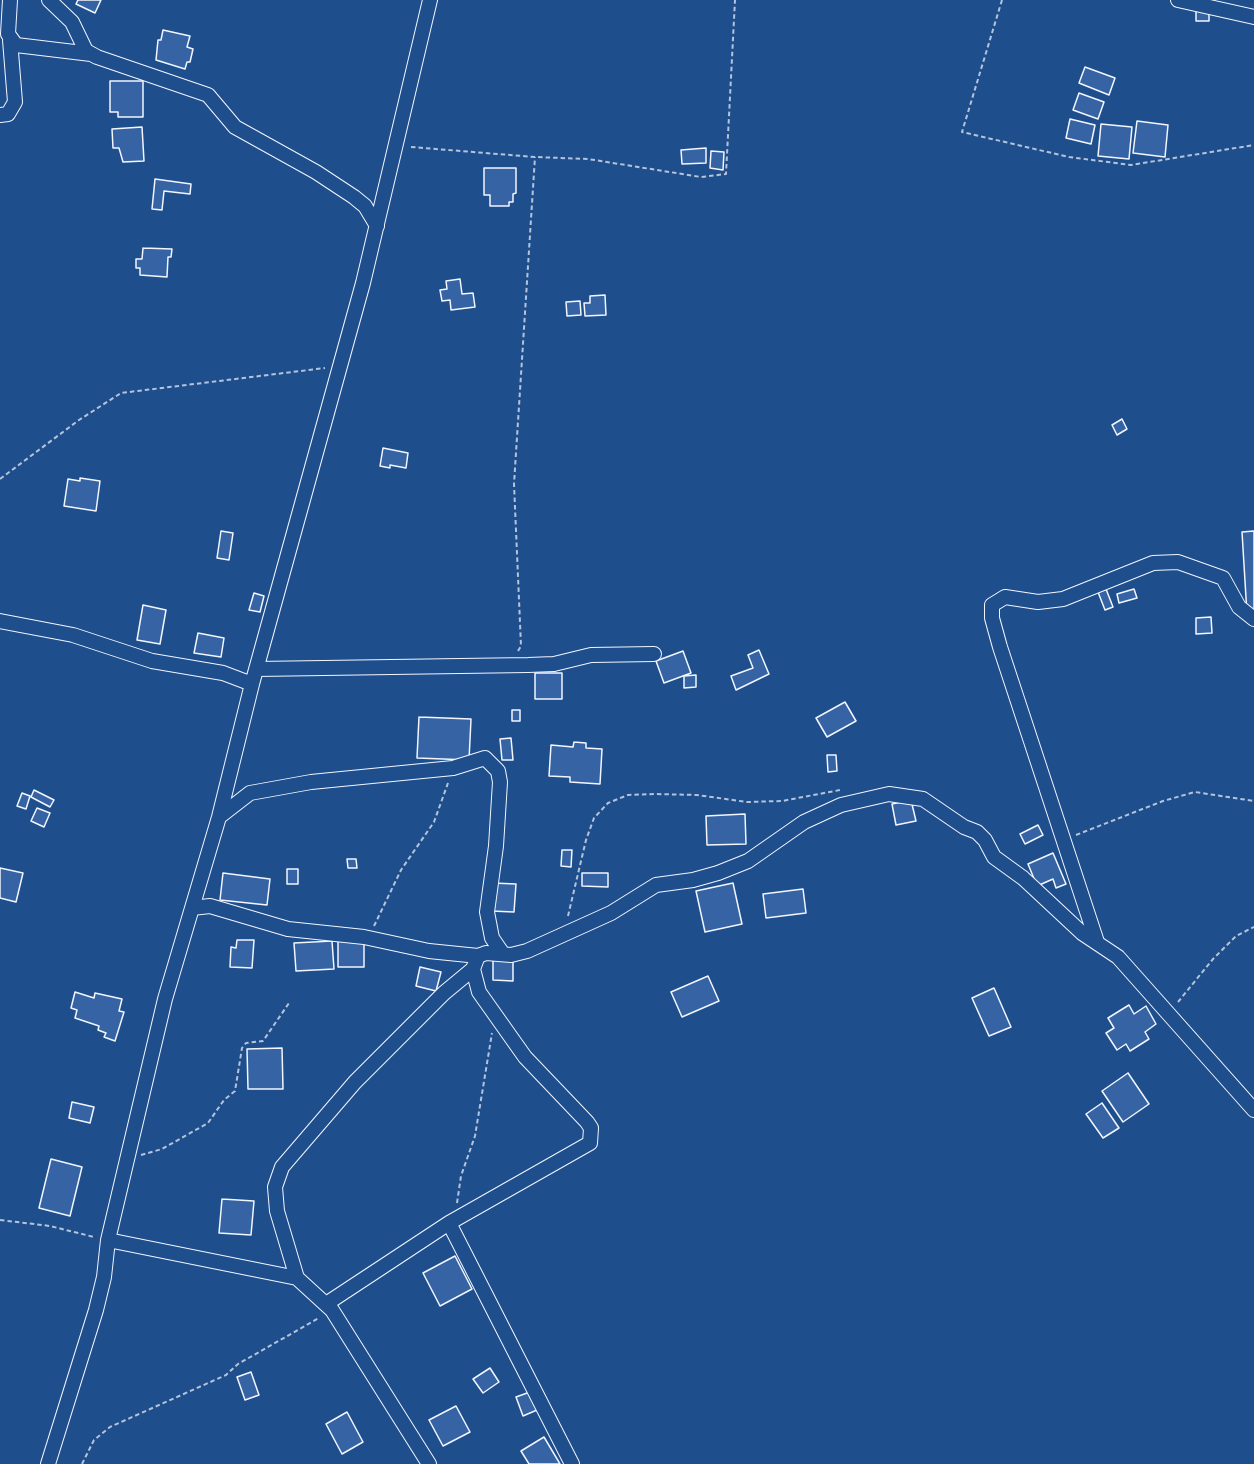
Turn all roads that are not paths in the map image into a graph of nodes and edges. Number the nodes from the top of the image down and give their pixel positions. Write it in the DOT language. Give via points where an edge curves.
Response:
graph roads {
  1 [pos="10,0"];
  2 [pos="49,0"];
  3 [pos="430,0"];
  4 [pos="1178,0"];
  5 [pos="1254,17"];
  6 [pos="9,40"];
  7 [pos="91,54"];
  8 [pos="0,115"];
  9 [pos="377,226"];
  10 [pos="1254,619"];
  11 [pos="0,621"];
  12 [pos="654,654"];
  13 [pos="256,669"];
  14 [pos="252,684"];
  15 [pos="219,817"];
  16 [pos="192,908"];
  17 [pos="1097,942"];
  18 [pos="503,954"];
  19 [pos="475,963"];
  20 [pos="1254,1110"];
  21 [pos="452,1221"];
  22 [pos="108,1240"];
  23 [pos="297,1278"];
  24 [pos="329,1307"];
  25 [pos="48,1464"];
  26 [pos="429,1464"];
  27 [pos="572,1464"];
  1 -- 6 [label="street"];
  2 -- 7 [label="street" via="72,22 82,45"];
  3 -- 9 [label="street"];
  4 -- 5 [label="street"];
  6 -- 7 [label="street" via="16,45"];
  6 -- 8 [label="street" via="15,102 8,114"];
  7 -- 9 [label="street" via="208,95 235,127 354,197 365,206"];
  9 -- 13 [label="street"];
  10 -- 17 [label="street" via="1239,607 1223,578 1178,562 1153,563 1063,599 1038,602 1005,597 992,605 1000,647"];
  11 -- 14 [label="street" via="73,634 152,661 223,673"];
  12 -- 13 [label="street" via="591,655 554,664 511,666"];
  13 -- 14 [label="street"];
  14 -- 15 [label="street"];
  15 -- 16 [label="street"];
  15 -- 18 [label="street" via="249,793 281,786 453,768 485,758 498,771 499,818 487,912 492,938"];
  16 -- 19 [label="street" via="210,906 288,929 364,937"];
  16 -- 22 [label="street" via="165,999"];
  17 -- 18 [label="street" via="994,857 977,832 924,799 889,794 840,805 804,822 748,861 693,880 656,885 611,913 527,951"];
  17 -- 20 [label="street" via="1119,957"];
  18 -- 19 [label="street" via="486,953"];
  19 -- 21 [label="street" via="479,992 525,1057 587,1122 592,1139"];
  19 -- 23 [label="street" via="355,1082 282,1167 275,1187 277,1211"];
  21 -- 24 [label="street"];
  21 -- 27 [label="street"];
  22 -- 23 [label="street"];
  22 -- 25 [label="street" via="96,1310"];
  23 -- 24 [label="street"];
  24 -- 26 [label="street"];
}
